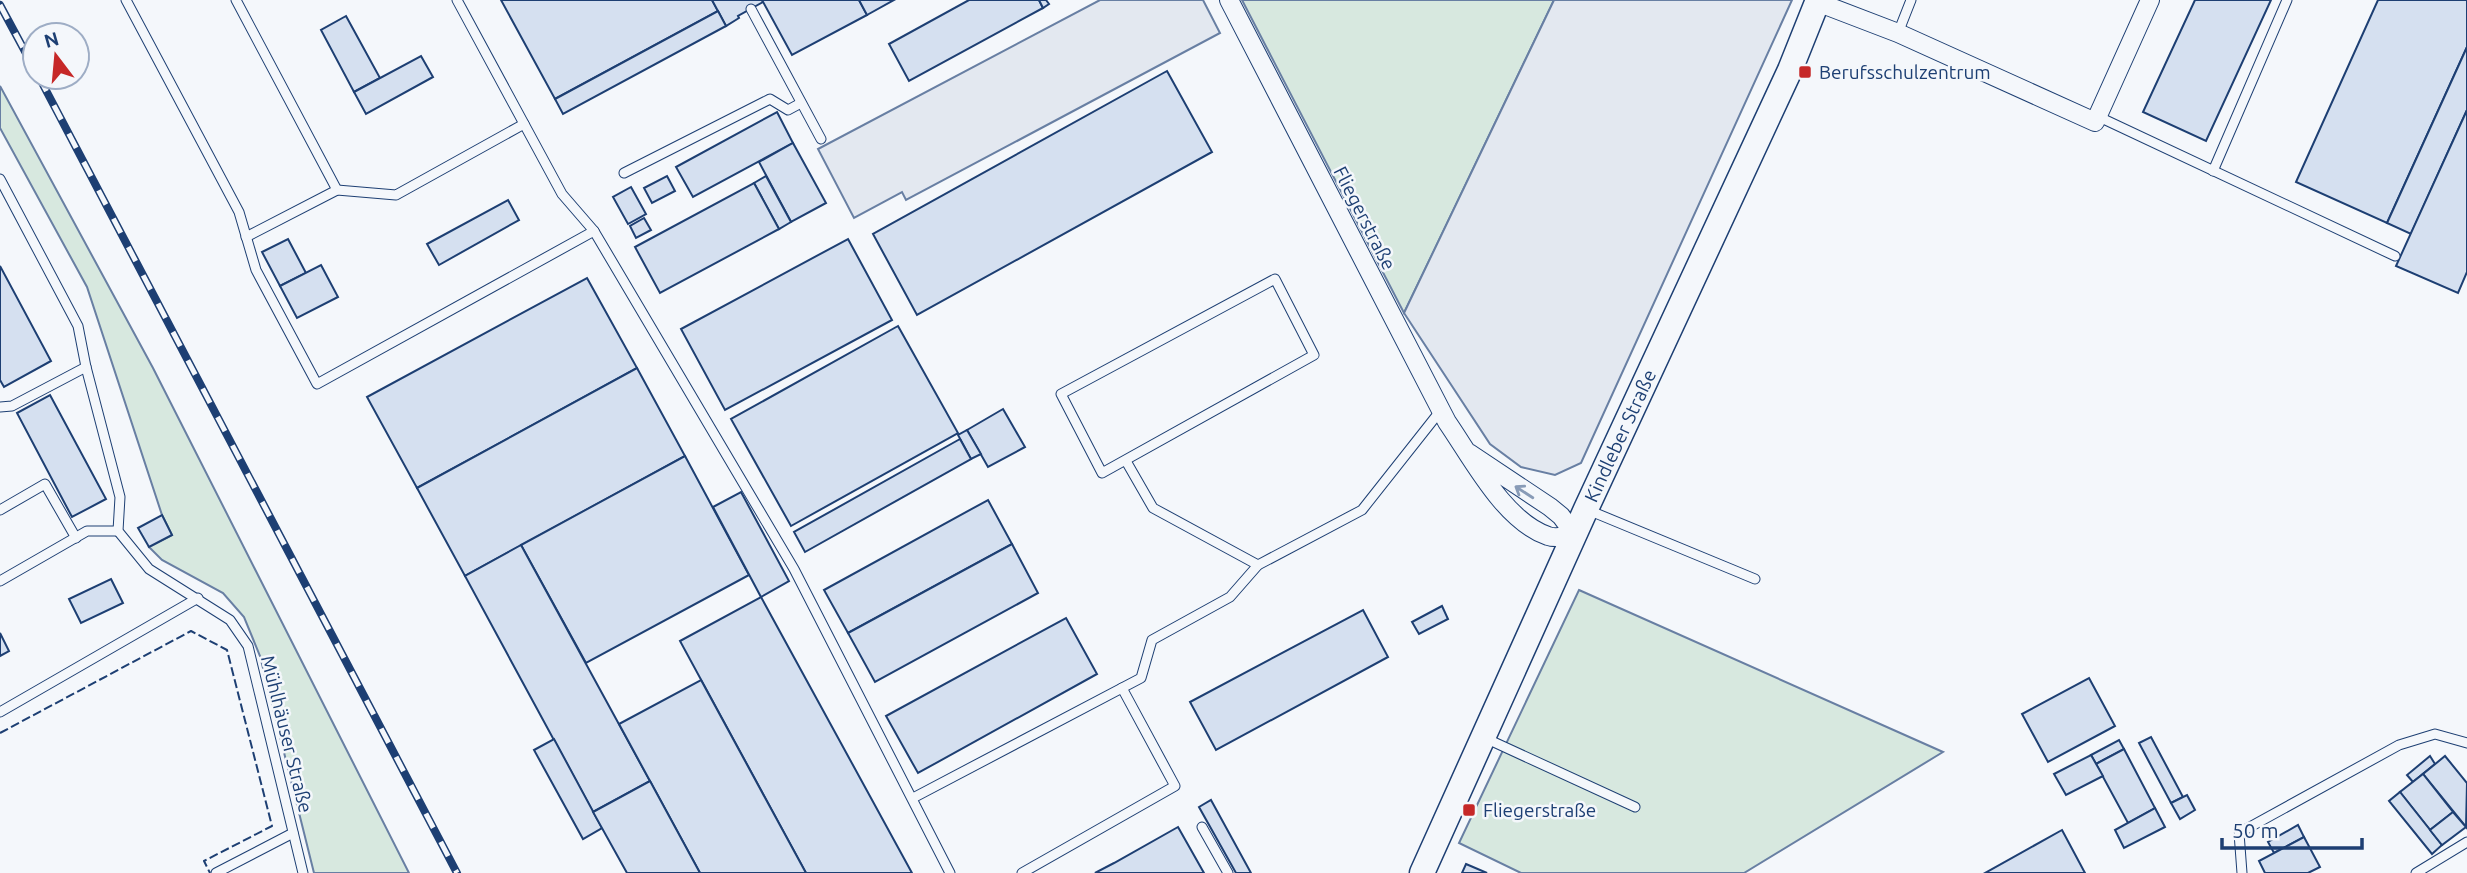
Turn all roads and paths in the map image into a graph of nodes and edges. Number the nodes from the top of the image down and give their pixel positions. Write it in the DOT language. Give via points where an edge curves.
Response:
graph roads {
  1 [pos="126,0"];
  2 [pos="236,0"];
  3 [pos="457,0"];
  4 [pos="1229,0"];
  5 [pos="1911,0"];
  6 [pos="2150,0"];
  7 [pos="2287,0"];
  8 [pos="1818,1"];
  9 [pos="751,9"];
  10 [pos="1898,33"];
  11 [pos="801,103"];
  12 [pos="2097,116"];
  13 [pos="524,124"];
  14 [pos="821,139"];
  15 [pos="2213,171"];
  16 [pos="624,173"];
  17 [pos="0,179"];
  18 [pos="337,190"];
  19 [pos="594,231"];
  20 [pos="246,237"];
  21 [pos="2395,256"];
  22 [pos="86,367"];
  23 [pos="0,407"];
  24 [pos="1441,410"];
  25 [pos="1469,453"];
  26 [pos="1126,461"];
  27 [pos="1586,509"];
  28 [pos="0,510"];
  29 [pos="118,531"];
  30 [pos="1575,535"];
  31 [pos="76,538"];
  32 [pos="1258,565"];
  33 [pos="1755,579"];
  34 [pos="0,581"];
  35 [pos="198,598"];
  36 [pos="1122,688"];
  37 [pos="0,712"];
  38 [pos="1484,737"];
  39 [pos="2467,743"];
  40 [pos="913,798"];
  41 [pos="1635,807"];
  42 [pos="1202,827"];
  43 [pos="293,833"];
  44 [pos="2467,842"];
  45 [pos="216,873"];
  46 [pos="303,873"];
  47 [pos="950,873"];
  48 [pos="1022,873"];
  49 [pos="1228,873"];
  50 [pos="1423,873"];
  51 [pos="2242,873"];
  52 [pos="2416,873"];
  1 -- 20 [label="lane" via="239,212"];
  2 -- 18 [label="lane"];
  3 -- 13 [label="lane"];
  4 -- 24 [label="street, Fliegerstraße"];
  5 -- 10 [label="lane"];
  6 -- 12 [label="street"];
  7 -- 15 [label="lane"];
  8 -- 10 [label="street"];
  8 -- 27 [label="main road, Kindleber Straße"];
  9 -- 11 [label="lane"];
  10 -- 12 [label="street" via="2095,122"];
  11 -- 14 [label="lane"];
  11 -- 16 [label="lane" via="788,110 770,99"];
  12 -- 15 [label="lane"];
  13 -- 18 [label="lane" via="396,195"];
  13 -- 19 [label="lane" via="562,194"];
  15 -- 21 [label="lane"];
  17 -- 22 [label="lane" via="78,326"];
  18 -- 20 [label="lane"];
  19 -- 20 [label="lane" via="317,384 256,270"];
  19 -- 40 [label="lane" via="794,569"];
  22 -- 23 [label="lane" via="12,406"];
  22 -- 29 [label="lane" via="120,497"];
  24 -- 25 [label="street, Fliegerstraße"];
  24 -- 32 [label="lane" via="1362,510"];
  30 -- 25 [label="street, Fliegerstraße, one-way" via="1550,507"];
  25 -- 30 [label="street, Fliegerstraße" via="1486,482 1531,527 1549,536"];
  26 -- 26 [label="lane" via="1314,355 1275,279 1061,394 1102,473"];
  26 -- 32 [label="lane" via="1153,508"];
  27 -- 30 [label="main road, Kindleber Straße"];
  27 -- 33 [label="lane"];
  28 -- 31 [label="lane" via="45,484"];
  29 -- 31 [label="lane" via="87,531"];
  29 -- 35 [label="lane, Mühlhäuser Straße" via="149,569"];
  30 -- 38 [label="main road, Kindleber Straße"];
  31 -- 34 [label="lane"];
  32 -- 36 [label="lane" via="1230,597 1152,640 1141,678"];
  35 -- 37 [label="lane"];
  35 -- 43 [label="lane, Mühlhäuser Straße" via="230,620 248,646"];
  36 -- 40 [label="lane"];
  36 -- 48 [label="lane" via="1175,786"];
  38 -- 41 [label="lane"];
  38 -- 50 [label="main road, Kindleber Straße"];
  39 -- 51 [label="lane" via="2435,734 2399,745 2239,833"];
  40 -- 47 [label="lane"];
  42 -- 49 [label="lane"];
  43 -- 45 [label="lane"];
  43 -- 46 [label="lane, Mühlhäuser Straße"];
  44 -- 52 [label="lane"];
}
